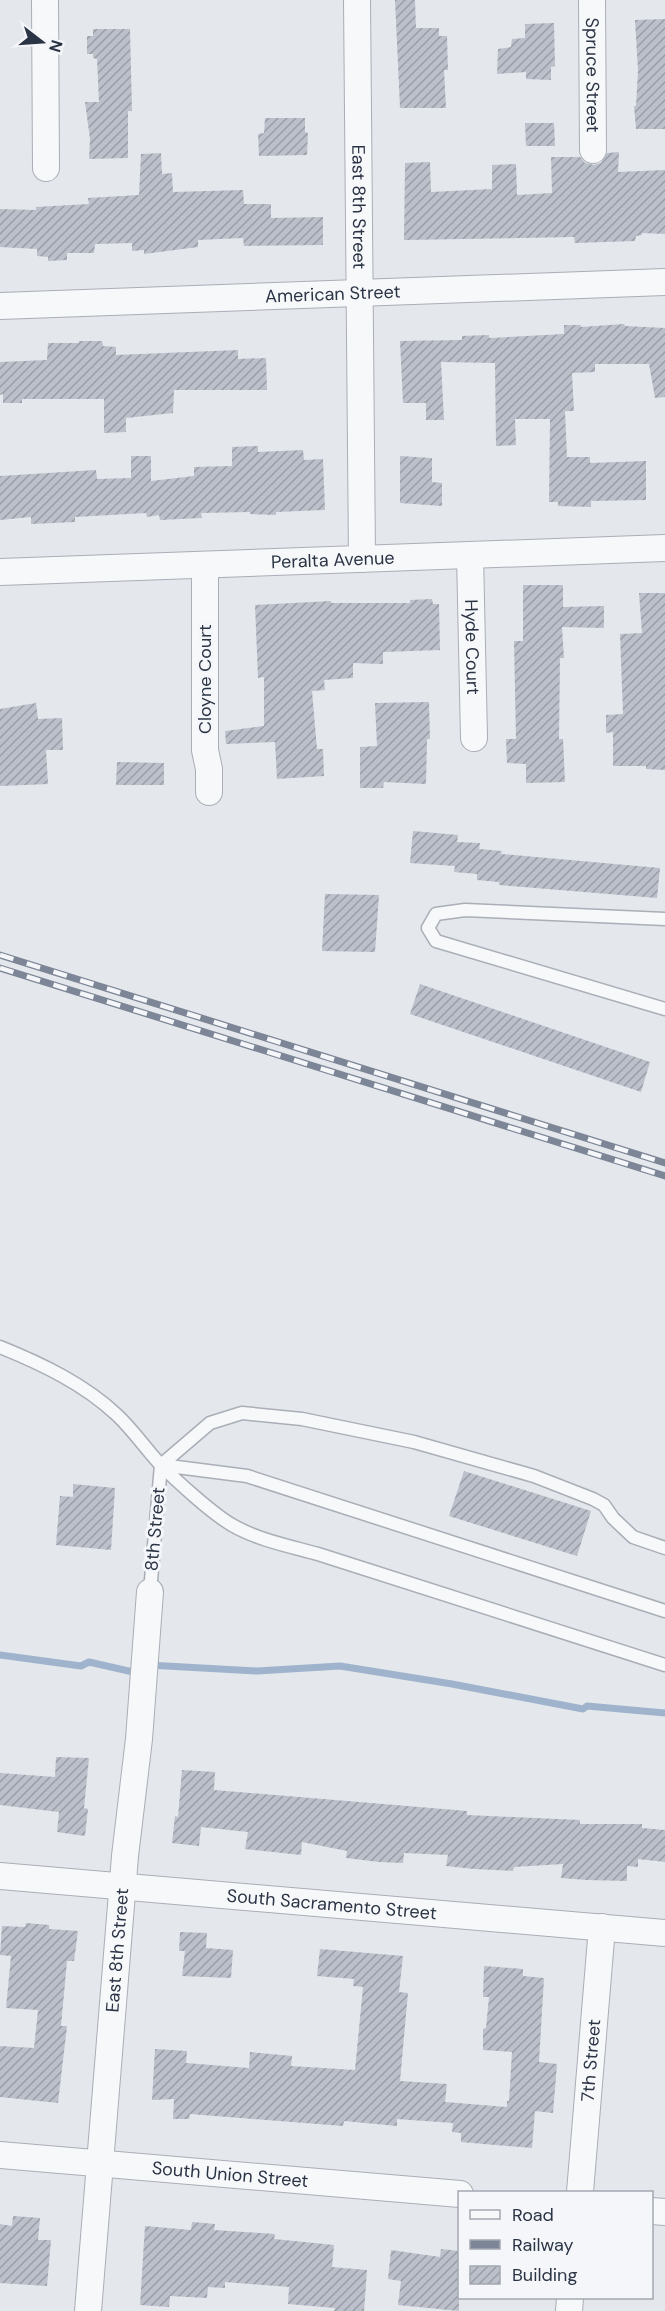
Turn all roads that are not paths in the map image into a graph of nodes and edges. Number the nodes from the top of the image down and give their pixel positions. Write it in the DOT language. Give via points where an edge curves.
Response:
graph roads {
  1 [pos="45,0"];
  2 [pos="357,0"];
  3 [pos="592,0"];
  4 [pos="593,150"];
  5 [pos="46,168"];
  6 [pos="665,282"];
  7 [pos="360,293"];
  8 [pos="0,306"];
  9 [pos="665,548"];
  10 [pos="470,555"];
  11 [pos="362,559"];
  12 [pos="205,565"];
  13 [pos="0,572"];
  14 [pos="474,738"];
  15 [pos="209,792"];
  16 [pos="665,919"];
  17 [pos="665,1009"];
  18 [pos="0,1347"];
  19 [pos="161,1465"];
  20 [pos="665,1548"];
  21 [pos="150,1592"];
  22 [pos="665,1611"];
  23 [pos="665,1665"];
  24 [pos="0,1876"];
  25 [pos="123,1887"];
  26 [pos="602,1927"];
  27 [pos="665,1933"];
  28 [pos="0,2155"];
  29 [pos="100,2165"];
  30 [pos="580,2191"];
  31 [pos="458,2194"];
  32 [pos="88,2311"];
  1 -- 5 [label="street"];
  2 -- 7 [label="street, East 8th Street"];
  3 -- 4 [label="street, Spruce Street"];
  6 -- 7 [label="street, American Street"];
  7 -- 8 [label="street, American Street"];
  7 -- 11 [label="street, East 8th Street"];
  9 -- 10 [label="street, Peralta Avenue"];
  10 -- 11 [label="street, Peralta Avenue"];
  10 -- 14 [label="street, Hyde Court"];
  11 -- 12 [label="street, Peralta Avenue"];
  12 -- 13 [label="street, Peralta Avenue"];
  12 -- 15 [label="street, Cloyne Court" via="205,750"];
  16 -- 17 [label="lane" via="465,910 436,914 428,928 436,941"];
  18 -- 19 [label="lane" via="70,1380 105,1405"];
  19 -- 20 [label="lane" via="210,1424 242,1413 302,1419 414,1442 534,1476 604,1505 633,1537"];
  19 -- 21 [label="lane, 8th Street"];
  19 -- 22 [label="lane" via="247,1476"];
  19 -- 23 [label="lane" via="232,1526"];
  21 -- 25 [label="street, East 8th Street"];
  24 -- 25 [label="street, South Sacramento Street"];
  25 -- 26 [label="street, South Sacramento Street"];
  25 -- 29 [label="street, East 8th Street"];
  26 -- 27 [label="street, South Sacramento Street"];
  26 -- 30 [label="street, 7th Street"];
  28 -- 29 [label="street, South Union Street"];
  29 -- 31 [label="street, South Union Street"];
  29 -- 32 [label="street, East 8th Street"];
}
